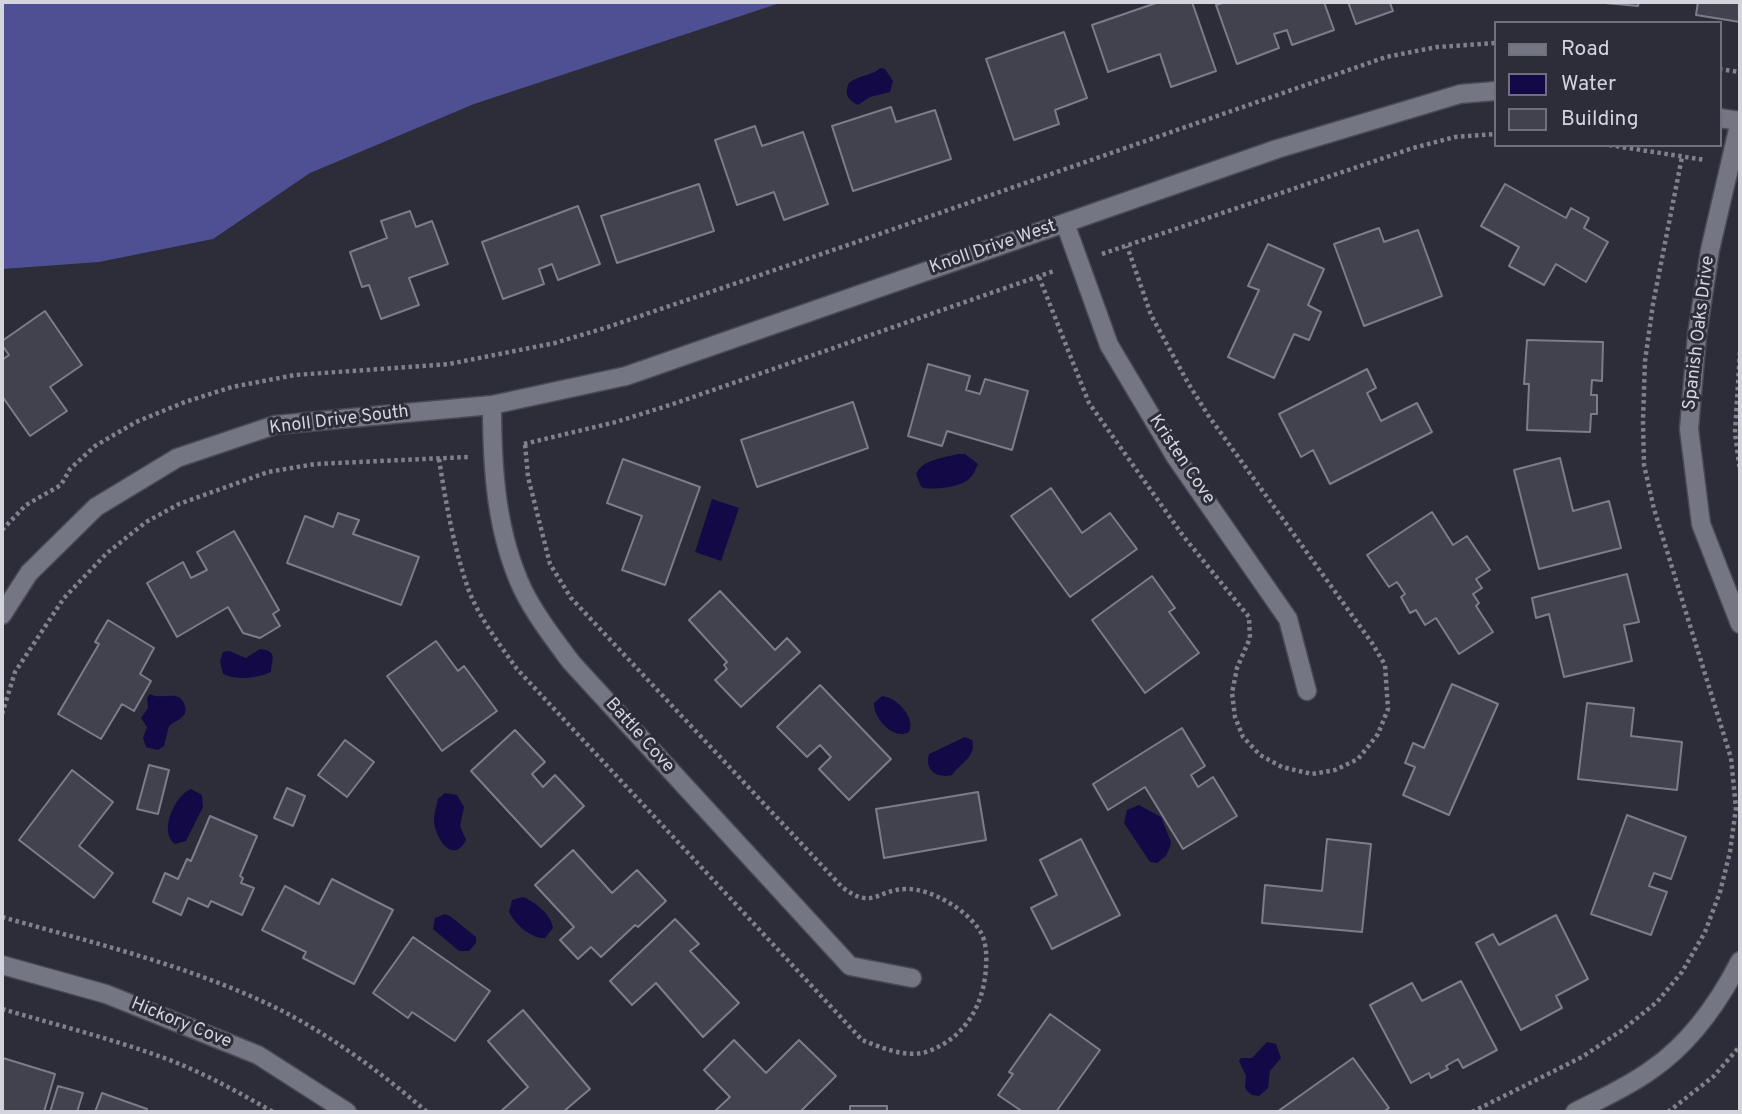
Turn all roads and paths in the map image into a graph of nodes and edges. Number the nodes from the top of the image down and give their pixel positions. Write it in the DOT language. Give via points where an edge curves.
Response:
graph roads {
  1 [pos="1494,43"];
  2 [pos="1721,69"];
  3 [pos="1740,72"];
  4 [pos="1494,91"];
  5 [pos="1721,118"];
  6 [pos="1740,121"];
  7 [pos="1621,147"];
  8 [pos="1682,157"];
  9 [pos="1730,163"];
  10 [pos="1065,223"];
  11 [pos="1740,352"];
  12 [pos="492,405"];
  13 [pos="1740,471"];
  14 [pos="2,530"];
  15 [pos="2,615"];
  16 [pos="1740,624"];
  17 [pos="1307,691"];
  18 [pos="2,917"];
  19 [pos="1740,961"];
  20 [pos="2,965"];
  21 [pos="912,978"];
  22 [pos="2,1009"];
  23 [pos="1740,1046"];
  24 [pos="273,1112"];
  25 [pos="347,1112"];
  26 [pos="427,1112"];
  27 [pos="1472,1112"];
  28 [pos="1574,1112"];
  29 [pos="1668,1112"];
  1 -- 14 [label="path" via="1386,57 555,343 449,364 295,375 185,402 136,422 95,446 70,469 61,485 26,505"];
  2 -- 3 [label="path"];
  4 -- 10 [label="street, Knoll Drive West" via="1460,94 1276,149"];
  5 -- 6 [label="street"];
  6 -- 9 [label="street, Spanish Oaks Drive"];
  7 -- 8 [label="path"];
  8 -- 9 [label="path"];
  8 -- 27 [label="path" via="1645,361 1644,466 1731,758 1735,808 1730,852 1705,932 1682,972 1657,1002 1581,1057"];
  9 -- 16 [label="street, Spanish Oaks Drive" via="1710,250 1689,429 1701,524"];
  10 -- 12 [label="street, Knoll Drive West" via="626,376"];
  10 -- 17 [label="street, Kristen Cove" via="1109,345 1175,456 1288,618"];
  11 -- 13 [label="path" via="1735,433"];
  12 -- 15 [label="street, Knoll Drive South" via="275,425 177,458 96,507 29,573"];
  12 -- 21 [label="street, Battle Cove" via="501,527 523,589 540,620 571,662 850,967"];
  18 -- 26 [label="path" via="135,954 256,999 349,1052"];
  19 -- 28 [label="street" via="1724,992 1679,1047 1651,1071"];
  20 -- 25 [label="street, Hickory Cove" via="107,993 258,1055"];
  22 -- 24 [label="path" via="169,1059"];
  23 -- 29 [label="path" via="1714,1076"];
}
